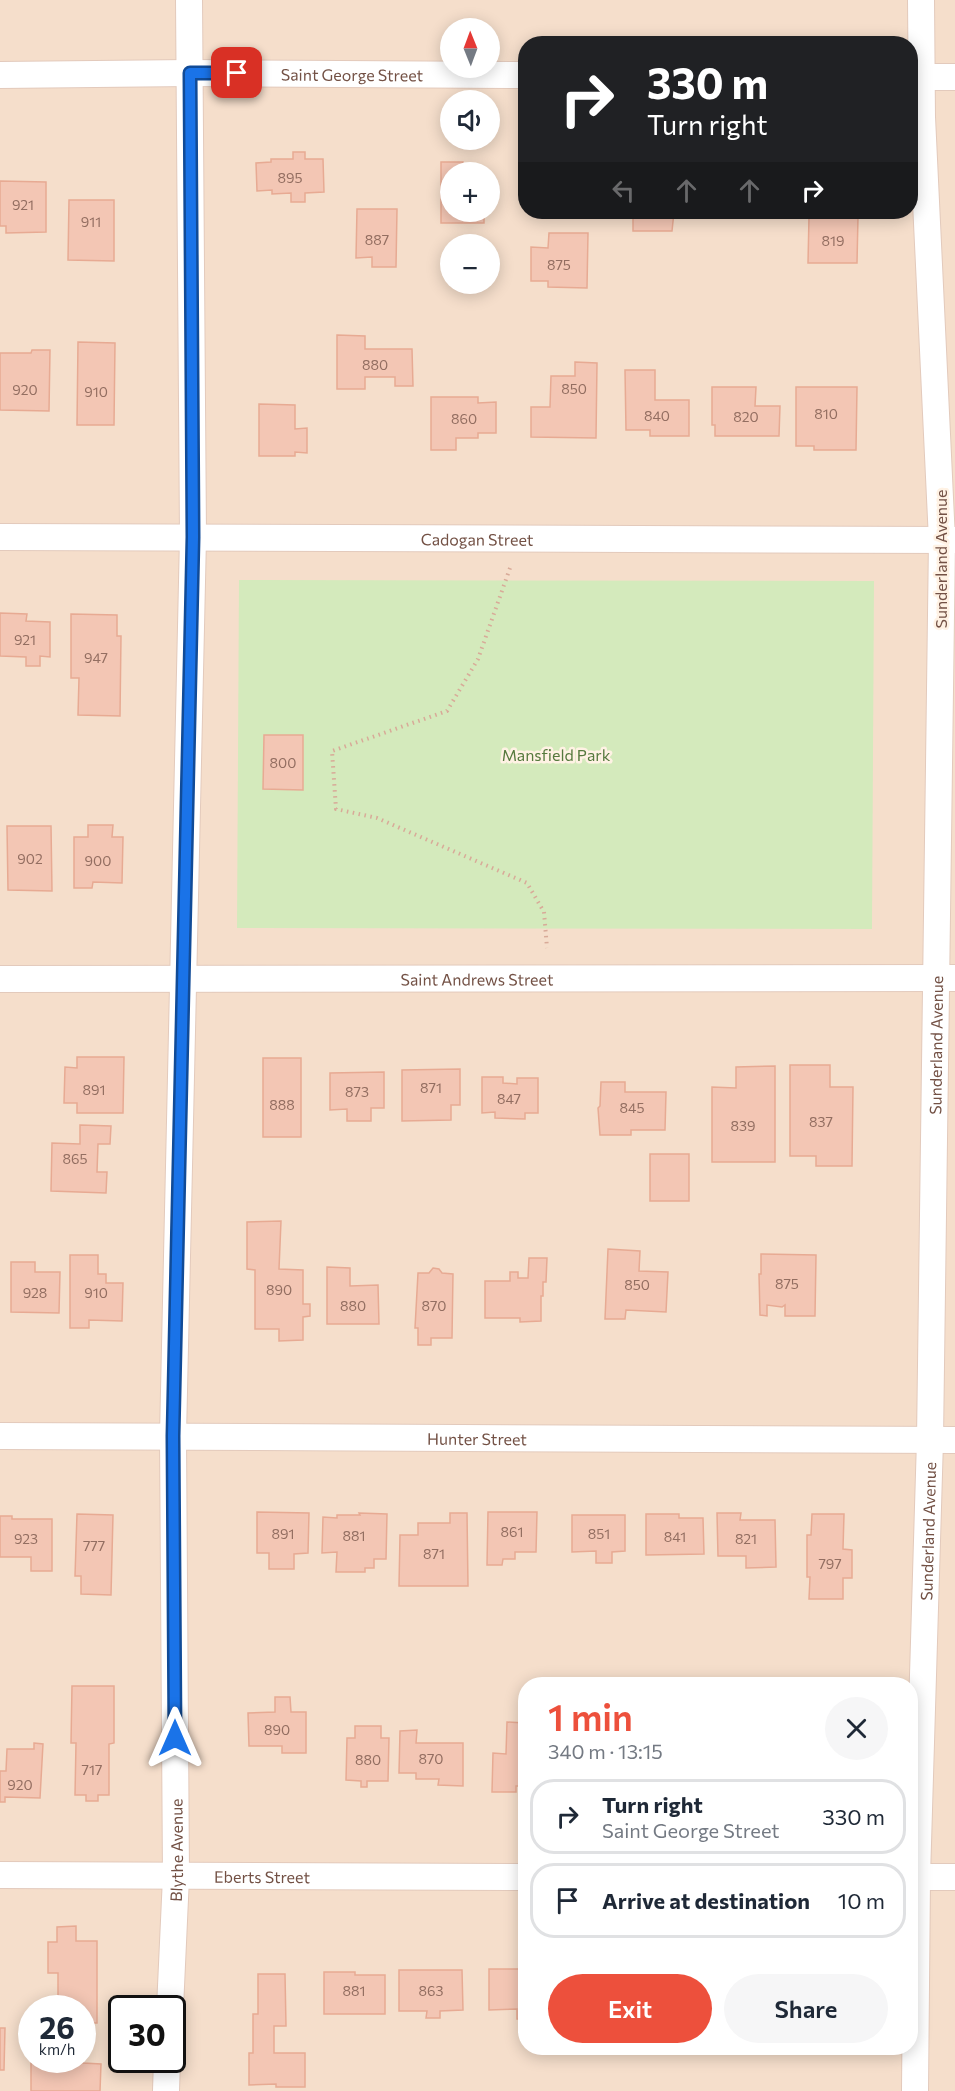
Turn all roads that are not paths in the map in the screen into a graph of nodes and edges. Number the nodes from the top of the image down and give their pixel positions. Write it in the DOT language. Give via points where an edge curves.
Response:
graph roads {
  1 [pos="189,0"];
  2 [pos="921,0"];
  3 [pos="918,46"];
  4 [pos="190,73"];
  5 [pos="0,75"];
  6 [pos="518,75"];
  7 [pos="918,77"];
  8 [pos="955,77"];
  9 [pos="918,106"];
  10 [pos="0,537"];
  11 [pos="193,537"];
  12 [pos="948,540"];
  13 [pos="945,978"];
  14 [pos="0,979"];
  15 [pos="183,979"];
  16 [pos="0,1436"];
  17 [pos="173,1436"];
  18 [pos="930,1440"];
  19 [pos="955,1440"];
  20 [pos="918,1768"];
  21 [pos="0,1875"];
  22 [pos="176,1877"];
  23 [pos="518,1877"];
  24 [pos="918,1877"];
  25 [pos="955,1877"];
  26 [pos="171,1995"];
  27 [pos="915,2055"];
  28 [pos="167,2073"];
  29 [pos="166,2091"];
  30 [pos="915,2091"];
  1 -- 4 [label="street, Blythe Avenue"];
  2 -- 3 [label="street, Sunderland Avenue"];
  4 -- 5 [label="street, Saint George Street"];
  4 -- 6 [label="street, Saint George Street"];
  4 -- 11 [label="street, Blythe Avenue"];
  7 -- 8 [label="street"];
  9 -- 12 [label="street, Sunderland Avenue"];
  10 -- 11 [label="street, Cadogan Street"];
  11 -- 12 [label="street, Cadogan Street"];
  11 -- 15 [label="street, Blythe Avenue"];
  12 -- 13 [label="street, Sunderland Avenue"];
  13 -- 15 [label="street, Saint Andrews Street"];
  13 -- 18 [label="street, Sunderland Avenue"];
  14 -- 15 [label="street, Saint Andrews Street"];
  15 -- 17 [label="street, Blythe Avenue"];
  16 -- 17 [label="street, Hunter Street"];
  17 -- 18 [label="street, Hunter Street"];
  17 -- 22 [label="street, Blythe Avenue"];
  18 -- 19 [label="street, Hunter Street"];
  18 -- 20 [label="street, Sunderland Avenue"];
  21 -- 22 [label="street, Eberts Street"];
  22 -- 23 [label="street, Eberts Street"];
  22 -- 26 [label="street, Blythe Avenue"];
  24 -- 25 [label="street"];
  27 -- 30 [label="street, Sunderland Avenue"];
  28 -- 29 [label="street"];
}
